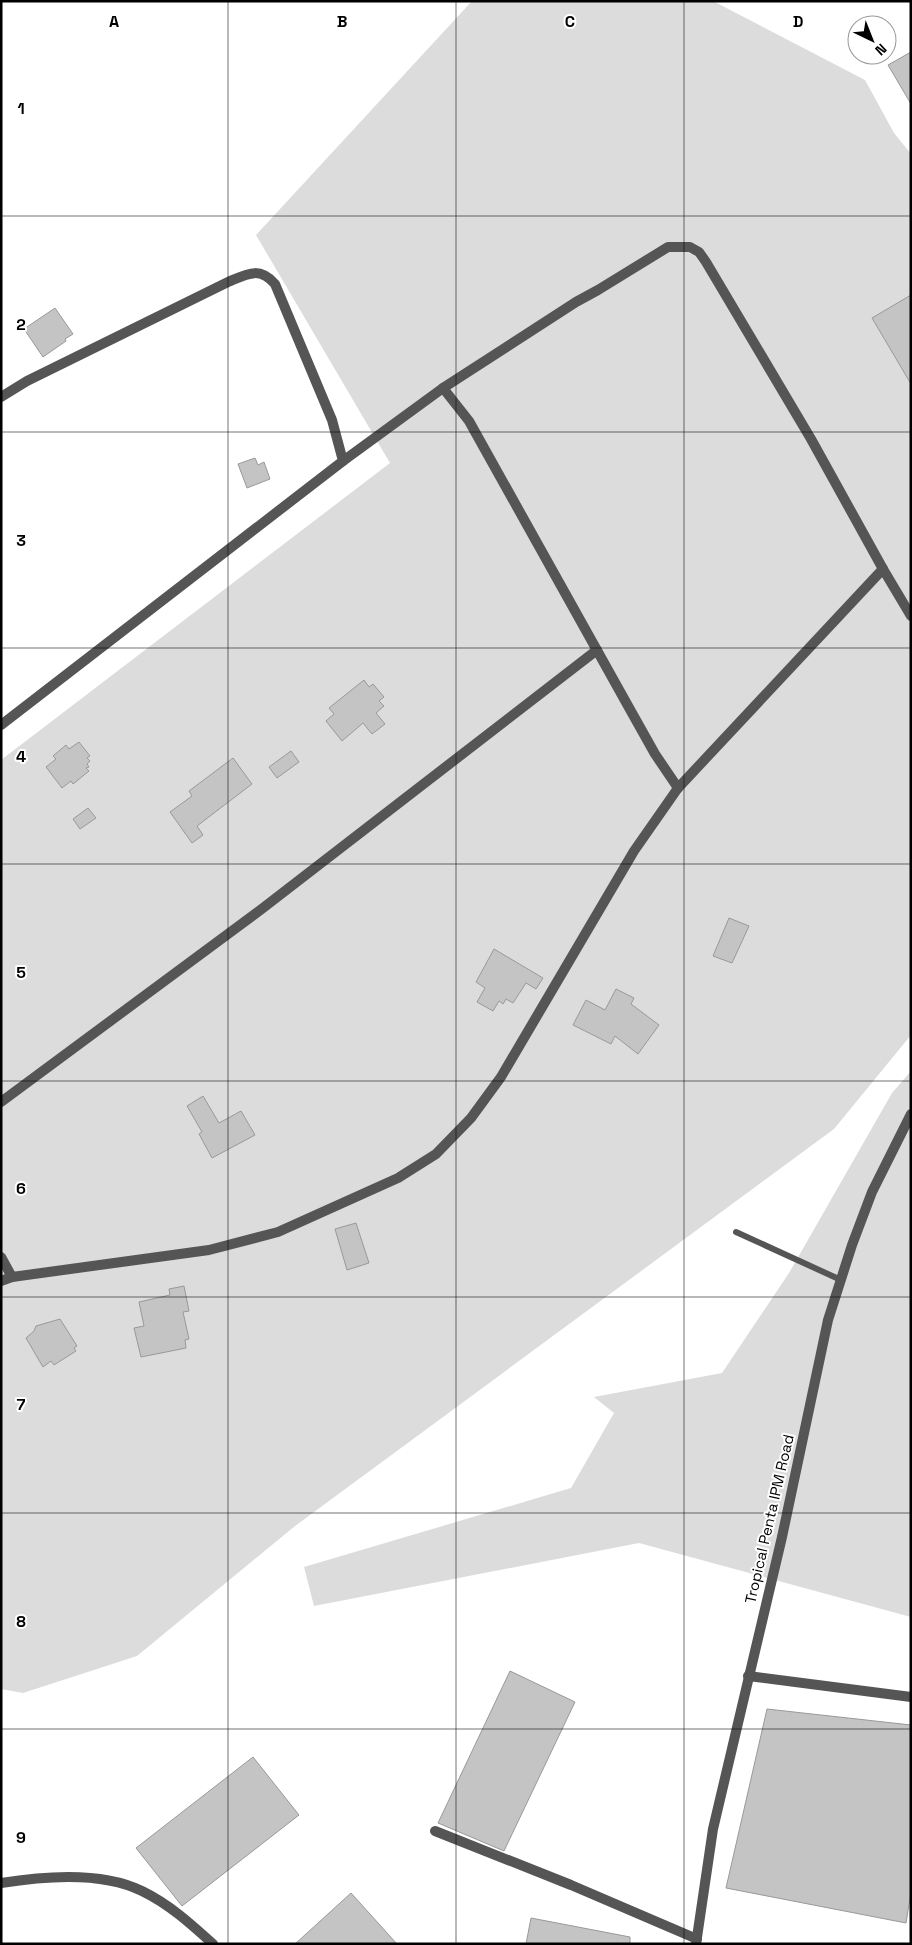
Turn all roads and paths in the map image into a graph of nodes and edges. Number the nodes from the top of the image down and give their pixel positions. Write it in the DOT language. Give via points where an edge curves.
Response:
graph roads {
  1 [pos="442,388"];
  2 [pos="1,397"];
  3 [pos="343,461"];
  4 [pos="883,569"];
  5 [pos="911,616"];
  6 [pos="597,650"];
  7 [pos="1,725"];
  8 [pos="678,788"];
  9 [pos="1,1102"];
  10 [pos="911,1114"];
  11 [pos="736,1232"];
  12 [pos="1,1257"];
  13 [pos="12,1277"];
  14 [pos="841,1280"];
  15 [pos="1,1281"];
  16 [pos="748,1676"];
  17 [pos="911,1697"];
  18 [pos="434,1831"];
  19 [pos="1,1883"];
  20 [pos="697,1941"];
  21 [pos="213,1944"];
  1 -- 3 [label="street"];
  1 -- 4 [label="street" via="668,247 690,246 699,252 711,270"];
  1 -- 6 [label="street" via="469,421"];
  2 -- 3 [label="street" via="27,381 252,272 262,274 275,284 332,420"];
  3 -- 7 [label="street"];
  4 -- 5 [label="street"];
  4 -- 8 [label="street"];
  6 -- 8 [label="street" via="655,754"];
  6 -- 9 [label="street" via="263,908"];
  8 -- 13 [label="street" via="634,851 501,1077 471,1118 436,1154 398,1178 278,1232 209,1250"];
  10 -- 14 [label="street, Tropical Penta IPM Road" via="872,1192"];
  11 -- 14 [label="lane"];
  12 -- 13 [label="street"];
  13 -- 15 [label="street"];
  14 -- 16 [label="street, Tropical Penta IPM Road" via="828,1320 782,1537"];
  16 -- 17 [label="street"];
  16 -- 20 [label="street, Tropical Penta IPM Road" via="713,1829"];
  18 -- 20 [label="street" via="571,1884"];
  19 -- 21 [label="street" via="37,1877 106,1879 141,1890 186,1919"];
}
